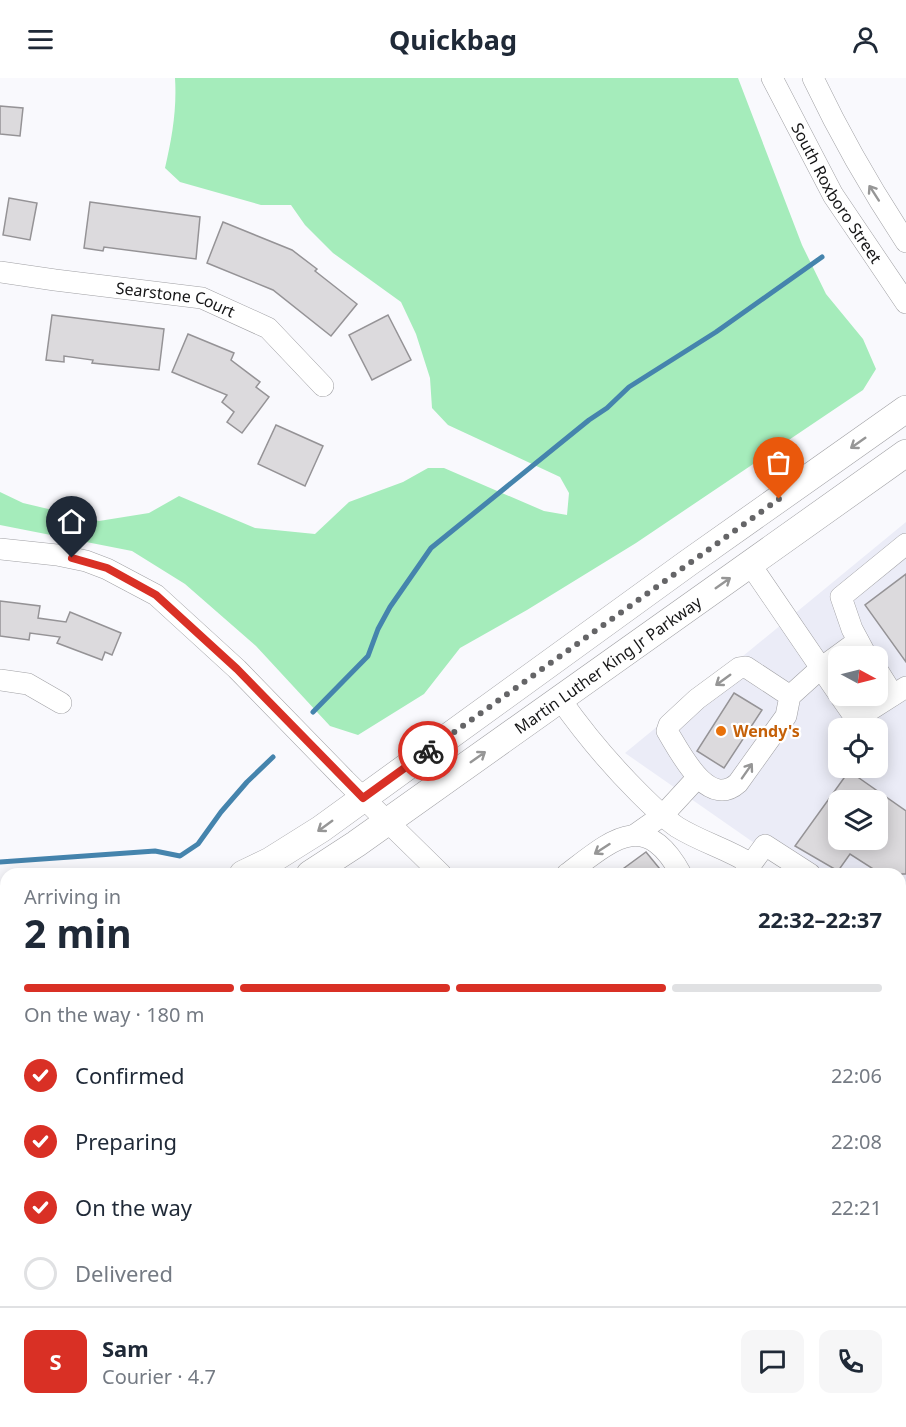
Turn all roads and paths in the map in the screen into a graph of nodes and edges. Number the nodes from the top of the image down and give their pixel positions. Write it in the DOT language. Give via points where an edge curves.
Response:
graph roads {
  1 [pos="772,78"];
  2 [pos="813,78"];
  3 [pos="906,242"];
  4 [pos="0,272"];
  5 [pos="906,303"];
  6 [pos="322,386"];
  7 [pos="906,409"];
  8 [pos="906,453"];
  9 [pos="906,544"];
  10 [pos="0,549"];
  11 [pos="750,564"];
  12 [pos="862,646"];
  13 [pos="828,665"];
  14 [pos="821,668"];
  15 [pos="828,678"];
  16 [pos="0,680"];
  17 [pos="888,680"];
  18 [pos="900,691"];
  19 [pos="790,696"];
  20 [pos="560,699"];
  21 [pos="61,703"];
  22 [pos="847,706"];
  23 [pos="876,706"];
  24 [pos="697,778"];
  25 [pos="363,798"];
  26 [pos="663,815"];
  27 [pos="387,822"];
  28 [pos="636,834"];
  29 [pos="255,868"];
  30 [pos="319,868"];
  31 [pos="435,868"];
  32 [pos="576,868"];
  33 [pos="678,868"];
  34 [pos="746,868"];
  35 [pos="748,868"];
  36 [pos="801,868"];
  1 -- 5 [label="street, South Roxboro Street" via="833,195"];
  3 -- 2 [label="street, South Roxboro Street, one-way" via="870,187"];
  4 -- 6 [label="street, Searstone Court" via="202,297 268,328"];
  7 -- 25 [label="main road, Martin Luther King Jr Parkway, one-way"];
  8 -- 11 [label="main road, Martin Luther King Jr Parkway"];
  9 -- 12 [label="street" via="841,597"];
  10 -- 25 [label="street" via="86,561 156,595 237,669"];
  11 -- 14 [label="street"];
  20 -- 11 [label="main road, Martin Luther King Jr Parkway, one-way"];
  13 -- 14 [label="street"];
  14 -- 15 [label="street"];
  14 -- 19 [label="street"];
  16 -- 21 [label="street" via="28,684"];
  17 -- 18 [label="street"];
  24 -- 19 [label="street, one-way" via="720,791 730,791 786,716"];
  19 -- 24 [label="street, one-way" via="746,668 697,699 667,731"];
  20 -- 26 [label="street" via="615,769"];
  27 -- 20 [label="main road, Martin Luther King Jr Parkway, one-way"];
  22 -- 23 [label="street" via="856,719"];
  24 -- 26 [label="street"];
  25 -- 27 [label="street"];
  25 -- 29 [label="main road, Martin Luther King Jr Parkway, one-way" via="321,829"];
  26 -- 28 [label="street"];
  26 -- 34 [label="street" via="706,843 740,857"];
  27 -- 30 [label="main road, Martin Luther King Jr Parkway"];
  27 -- 31 [label="street"];
  28 -- 32 [label="street, one-way" via="617,839"];
  28 -- 33 [label="street" via="653,840"];
  35 -- 36 [label="street" via="765,844"];
}
